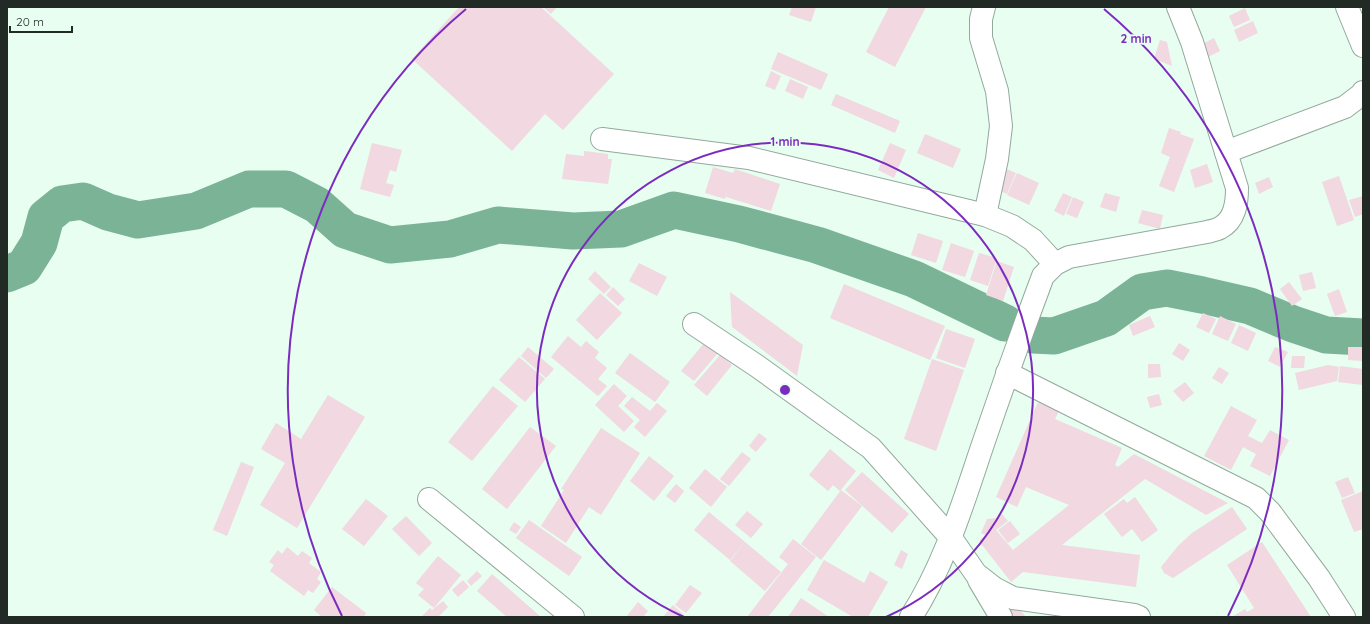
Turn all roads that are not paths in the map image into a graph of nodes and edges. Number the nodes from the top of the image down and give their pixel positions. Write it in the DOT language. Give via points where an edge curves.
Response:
graph roads {
  1 [pos="984,7"];
  2 [pos="1178,7"];
  3 [pos="1347,7"];
  4 [pos="1363,46"];
  5 [pos="1363,92"];
  6 [pos="602,139"];
  7 [pos="1226,152"];
  8 [pos="985,215"];
  9 [pos="1055,264"];
  10 [pos="694,324"];
  11 [pos="1007,373"];
  12 [pos="429,499"];
  13 [pos="951,538"];
  14 [pos="976,574"];
  15 [pos="573,617"];
  16 [pos="911,617"];
  17 [pos="1001,617"];
  18 [pos="1139,617"];
  19 [pos="1344,617"];
  1 -- 8 [label="street" via="981,38 997,91 1001,126"];
  2 -- 7 [label="street" via="1192,42"];
  3 -- 4 [label="street"];
  5 -- 7 [label="street" via="1344,107"];
  6 -- 8 [label="street" via="749,158"];
  7 -- 9 [label="street" via="1237,188 1237,203 1231,218 1220,228 1069,257"];
  8 -- 9 [label="street" via="1012,226 1033,240"];
  9 -- 11 [label="street" via="1044,276"];
  10 -- 13 [label="street" via="871,448"];
  11 -- 13 [label="street"];
  11 -- 19 [label="street" via="1256,498 1270,512 1306,560"];
  12 -- 15 [label="street"];
  13 -- 14 [label="street"];
  13 -- 16 [label="street"];
  14 -- 17 [label="street"];
  14 -- 18 [label="street" via="1013,598"];
}
